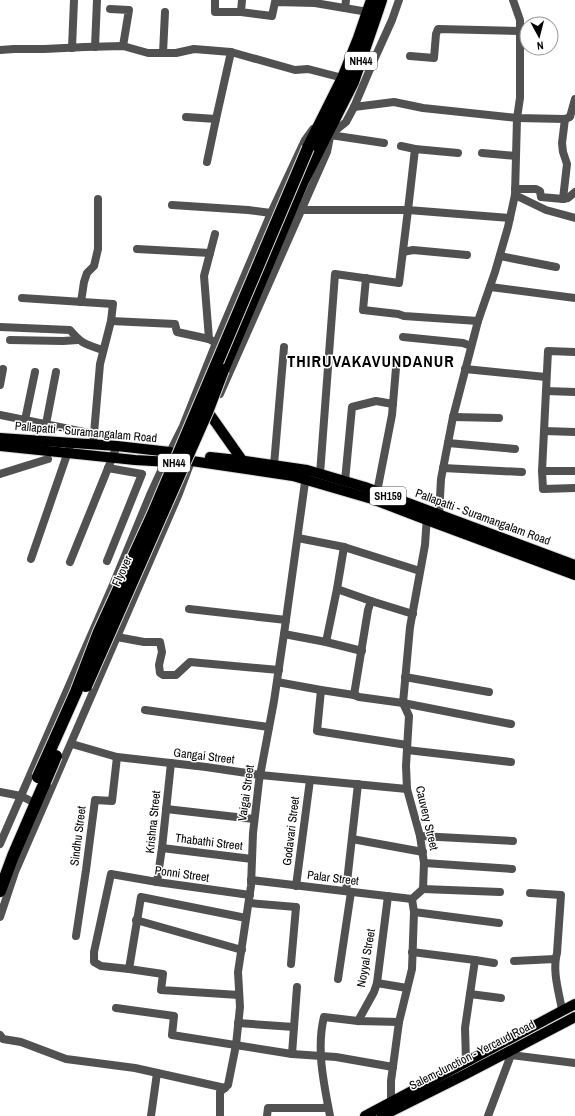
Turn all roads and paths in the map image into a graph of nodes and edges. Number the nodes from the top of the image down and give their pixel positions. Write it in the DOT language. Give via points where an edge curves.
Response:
graph roads {
  1 [pos="74,0"];
  2 [pos="97,0"];
  3 [pos="215,0"];
  4 [pos="242,0"];
  5 [pos="381,0"];
  6 [pos="399,0"];
  7 [pos="513,0"];
  8 [pos="315,2"];
  9 [pos="346,4"];
  10 [pos="370,6"];
  11 [pos="110,9"];
  12 [pos="165,12"];
  13 [pos="241,12"];
  14 [pos="519,17"];
  15 [pos="519,31"];
  16 [pos="123,46"];
  17 [pos="95,47"];
  18 [pos="72,48"];
  19 [pos="0,50"];
  20 [pos="231,52"];
  21 [pos="163,53"];
  22 [pos="410,56"];
  23 [pos="520,56"];
  24 [pos="343,78"];
  25 [pos="575,99"];
  26 [pos="354,107"];
  27 [pos="330,116"];
  28 [pos="186,118"];
  29 [pos="517,118"];
  30 [pos="216,119"];
  31 [pos="565,119"];
  32 [pos="330,135"];
  33 [pos="384,143"];
  34 [pos="401,146"];
  35 [pos="415,149"];
  36 [pos="313,151"];
  37 [pos="458,153"];
  38 [pos="482,153"];
  39 [pos="516,156"];
  40 [pos="207,162"];
  41 [pos="515,192"];
  42 [pos="575,192"];
  43 [pos="563,199"];
  44 [pos="98,200"];
  45 [pos="172,205"];
  46 [pos="302,210"];
  47 [pos="408,210"];
  48 [pos="271,213"];
  49 [pos="510,218"];
  50 [pos="575,218"];
  51 [pos="215,234"];
  52 [pos="137,249"];
  53 [pos="403,252"];
  54 [pos="210,253"];
  55 [pos="468,255"];
  56 [pos="500,256"];
  57 [pos="556,267"];
  58 [pos="366,278"];
  59 [pos="490,287"];
  60 [pos="22,298"];
  61 [pos="575,298"];
  62 [pos="81,302"];
  63 [pos="111,321"];
  64 [pos="478,321"];
  65 [pos="0,327"];
  66 [pos="403,337"];
  67 [pos="10,340"];
  68 [pos="78,340"];
  69 [pos="213,341"];
  70 [pos="471,346"];
  71 [pos="284,347"];
  72 [pos="103,350"];
  73 [pos="575,352"];
  74 [pos="396,368"];
  75 [pos="3,369"];
  76 [pos="465,369"];
  77 [pos="34,372"];
  78 [pos="56,372"];
  79 [pos="546,377"];
  80 [pos="0,385"];
  81 [pos="546,391"];
  82 [pos="575,392"];
  83 [pos="393,404"];
  84 [pos="0,415"];
  85 [pos="211,416"];
  86 [pos="453,417"];
  87 [pos="499,418"];
  88 [pos="25,420"];
  89 [pos="46,424"];
  90 [pos="544,431"];
  91 [pos="575,432"];
  92 [pos="94,434"];
  93 [pos="0,438"];
  94 [pos="71,443"];
  95 [pos="448,443"];
  96 [pos="93,445"];
  97 [pos="0,446"];
  98 [pos="117,446"];
  99 [pos="515,449"];
  100 [pos="68,453"];
  101 [pos="169,456"];
  102 [pos="113,457"];
  103 [pos="192,458"];
  104 [pos="48,459"];
  105 [pos="242,460"];
  106 [pos="274,465"];
  107 [pos="108,468"];
  108 [pos="443,468"];
  109 [pos="542,471"];
  110 [pos="575,471"];
  111 [pos="522,472"];
  112 [pos="0,474"];
  113 [pos="320,474"];
  114 [pos="306,475"];
  115 [pos="345,481"];
  116 [pos="575,488"];
  117 [pos="377,492"];
  118 [pos="439,515"];
  119 [pos="427,516"];
  120 [pos="298,538"];
  121 [pos="344,547"];
  122 [pos="31,560"];
  123 [pos="107,561"];
  124 [pos="70,562"];
  125 [pos="575,565"];
  126 [pos="420,572"];
  127 [pos="575,575"];
  128 [pos="337,589"];
  129 [pos="372,601"];
  130 [pos="189,609"];
  131 [pos="413,614"];
  132 [pos="286,620"];
  133 [pos="284,634"];
  134 [pos="117,637"];
  135 [pos="326,642"];
  136 [pos="362,651"];
  137 [pos="279,670"];
  138 [pos="405,677"];
  139 [pos="277,682"];
  140 [pos="321,690"];
  141 [pos="489,692"];
  142 [pos="354,695"];
  143 [pos="403,703"];
  144 [pos="145,710"];
  145 [pos="511,724"];
  146 [pos="269,727"];
  147 [pos="72,744"];
  148 [pos="407,748"];
  149 [pos="117,757"];
  150 [pos="510,762"];
  151 [pos="171,764"];
  152 [pos="260,775"];
  153 [pos="41,779"];
  154 [pos="310,780"];
  155 [pos="358,784"];
  156 [pos="407,788"];
  157 [pos="0,792"];
  158 [pos="33,800"];
  159 [pos="166,809"];
  160 [pos="25,817"];
  161 [pos="254,819"];
  162 [pos="420,836"];
  163 [pos="352,839"];
  164 [pos="513,841"];
  165 [pos="0,844"];
  166 [pos="162,848"];
  167 [pos="423,852"];
  168 [pos="252,859"];
  169 [pos="424,863"];
  170 [pos="0,867"];
  171 [pos="512,869"];
  172 [pos="251,880"];
  173 [pos="157,882"];
  174 [pos="296,886"];
  175 [pos="424,889"];
  176 [pos="0,891"];
  177 [pos="348,892"];
  178 [pos="500,892"];
  179 [pos="530,893"];
  180 [pos="388,896"];
  181 [pos="249,899"];
  182 [pos="412,899"];
  183 [pos="414,912"];
  184 [pos="0,917"];
  185 [pos="246,918"];
  186 [pos="136,920"];
  187 [pos="499,923"];
  188 [pos="76,936"];
  189 [pos="242,950"];
  190 [pos="412,952"];
  191 [pos="556,959"];
  192 [pos="475,960"];
  193 [pos="514,961"];
  194 [pos="494,963"];
  195 [pos="291,964"];
  196 [pos="129,969"];
  197 [pos="338,979"];
  198 [pos="377,983"];
  199 [pos="297,987"];
  200 [pos="407,988"];
  201 [pos="470,994"];
  202 [pos="239,995"];
  203 [pos="501,998"];
  204 [pos="575,1004"];
  205 [pos="116,1008"];
  206 [pos="562,1010"];
  207 [pos="575,1017"];
  208 [pos="358,1021"];
  209 [pos="399,1022"];
  210 [pos="238,1023"];
  211 [pos="294,1027"];
  212 [pos="0,1035"];
  213 [pos="236,1045"];
  214 [pos="496,1046"];
  215 [pos="292,1054"];
  216 [pos="320,1056"];
  217 [pos="502,1056"];
  218 [pos="466,1062"];
  219 [pos="575,1063"];
  220 [pos="393,1067"];
  221 [pos="157,1073"];
  222 [pos="225,1088"];
  223 [pos="390,1102"];
  224 [pos="328,1107"];
  225 [pos="151,1116"];
  226 [pos="220,1116"];
  227 [pos="267,1116"];
  228 [pos="330,1116"];
  229 [pos="365,1116"];
  230 [pos="382,1116"];
  231 [pos="488,1116"];
  1 -- 18 [label="street"];
  2 -- 17 [label="street"];
  3 -- 13 [label="street" via="215,12"];
  4 -- 13 [label="street"];
  5 -- 27 [label="highway, NH44" via="353,82"];
  6 -- 26 [label="street"];
  7 -- 14 [label="street"];
  8 -- 9 [label="street"];
  8 -- 13 [label="street" via="275,2 272,16"];
  9 -- 10 [label="street"];
  10 -- 24 [label="highway, NH44"];
  11 -- 16 [label="street" via="129,10"];
  12 -- 21 [label="street"];
  15 -- 22 [label="street" via="438,29 434,58"];
  16 -- 17 [label="street"];
  16 -- 21 [label="street" via="148,53"];
  17 -- 18 [label="street"];
  18 -- 19 [label="street"];
  20 -- 21 [label="street" via="194,49"];
  20 -- 24 [label="street" via="296,70 308,69"];
  20 -- 30 [label="street"];
  23 -- 29 [label="street" via="520,98"];
  24 -- 27 [label="highway, NH44"];
  25 -- 31 [label="street" via="570,117"];
  26 -- 29 [label="street" via="394,102 423,108"];
  26 -- 32 [label="street" via="346,122"];
  27 -- 32 [label="street"];
  27 -- 36 [label="highway, NH44"];
  27 -- 48 [label="street" via="305,140"];
  28 -- 30 [label="street"];
  29 -- 31 [label="street"];
  29 -- 39 [label="street"];
  30 -- 40 [label="street"];
  31 -- 43 [label="street" via="562,143 566,164"];
  32 -- 33 [label="street"];
  32 -- 46 [label="street" via="327,152"];
  34 -- 35 [label="street"];
  35 -- 37 [label="street"];
  35 -- 47 [label="street"];
  36 -- 153 [label="highway, NH44, bridge" via="99,632"];
  36 -- 153 [label="highway, Flyover / NH44, bridge" via="206,412"];
  38 -- 39 [label="street"];
  39 -- 41 [label="street"];
  41 -- 43 [label="street" via="536,189 540,191 541,197"];
  41 -- 49 [label="street"];
  41 -- 50 [label="street" via="546,210"];
  42 -- 43 [label="street"];
  44 -- 62 [label="street" via="98,249 94,266 87,273 84,282"];
  45 -- 48 [label="street"];
  46 -- 47 [label="street"];
  46 -- 85 [label="street"];
  47 -- 49 [label="street"];
  47 -- 53 [label="street"];
  48 -- 69 [label="street"];
  49 -- 56 [label="street"];
  51 -- 54 [label="street"];
  52 -- 54 [label="street"];
  53 -- 55 [label="street" via="413,250"];
  53 -- 58 [label="street" via="399,283"];
  54 -- 69 [label="street" via="204,276"];
  56 -- 57 [label="street"];
  56 -- 59 [label="street"];
  58 -- 64 [label="street" via="364,310 404,316"];
  58 -- 113 [label="street" via="335,274"];
  59 -- 61 [label="street"];
  59 -- 64 [label="street"];
  60 -- 62 [label="street"];
  62 -- 63 [label="street" via="113,304"];
  63 -- 69 [label="street" via="175,324 177,332"];
  63 -- 72 [label="street"];
  64 -- 70 [label="street"];
  65 -- 68 [label="street" via="70,330"];
  66 -- 70 [label="street"];
  67 -- 68 [label="street"];
  68 -- 72 [label="street"];
  69 -- 101 [label="street" via="183,426"];
  70 -- 76 [label="street"];
  71 -- 106 [label="street"];
  72 -- 92 [label="street"];
  73 -- 79 [label="street" via="548,351"];
  74 -- 83 [label="street"];
  75 -- 80 [label="street"];
  76 -- 79 [label="street"];
  76 -- 86 [label="street"];
  77 -- 88 [label="street"];
  78 -- 89 [label="street"];
  79 -- 81 [label="street"];
  81 -- 82 [label="street"];
  81 -- 90 [label="street"];
  83 -- 115 [label="street" via="376,401 352,407"];
  83 -- 117 [label="street"];
  84 -- 88 [label="street"];
  85 -- 103 [label="street"];
  85 -- 105 [label="main road"];
  86 -- 87 [label="street"];
  86 -- 95 [label="street"];
  88 -- 89 [label="street"];
  89 -- 92 [label="street"];
  90 -- 91 [label="street"];
  90 -- 109 [label="street"];
  92 -- 96 [label="street"];
  93 -- 94 [label="main road, Pallapatti - Suramangalam Road / SH159"];
  94 -- 96 [label="main road, Pallapatti - Suramangalam Road / SH159"];
  94 -- 100 [label="street"];
  95 -- 99 [label="street"];
  95 -- 108 [label="street"];
  96 -- 98 [label="main road, Pallapatti - Suramangalam Road / SH159"];
  97 -- 100 [label="main road"];
  98 -- 101 [label="main road, Pallapatti - Suramangalam Road / SH159"];
  98 -- 102 [label="street"];
  100 -- 102 [label="main road"];
  100 -- 122 [label="street"];
  101 -- 102 [label="main road"];
  101 -- 103 [label="main road, SH159" via="173,465 180,468 187,466"];
  101 -- 103 [label="main road, SH159" via="177,444 184,444 190,447"];
  101 -- 158 [label="street" via="106,602"];
  102 -- 107 [label="street"];
  103 -- 105 [label="main road, Pallapatti - Suramangalam Road / SH159"];
  103 -- 114 [label="main road" via="293,476"];
  103 -- 134 [label="street"];
  104 -- 112 [label="street"];
  105 -- 106 [label="main road, Pallapatti - Suramangalam Road / SH159"];
  106 -- 114 [label="main road, Pallapatti - Suramangalam Road / SH159"];
  107 -- 123 [label="street" via="142,474"];
  107 -- 124 [label="street"];
  108 -- 111 [label="street"];
  108 -- 118 [label="street"];
  109 -- 110 [label="street"];
  109 -- 116 [label="street" via="543,489"];
  113 -- 114 [label="main road, Pallapatti - Suramangalam Road / SH159"];
  113 -- 115 [label="main road, Pallapatti - Suramangalam Road / SH159"];
  114 -- 119 [label="main road"];
  114 -- 120 [label="street, Vaigai Street"];
  115 -- 117 [label="main road, Pallapatti - Suramangalam Road / SH159"];
  117 -- 119 [label="main road, Pallapatti - Suramangalam Road / SH159"];
  118 -- 119 [label="main road, Pallapatti - Suramangalam Road / SH159"];
  118 -- 125 [label="main road, Pallapatti - Suramangalam Road / SH159"];
  119 -- 126 [label="street, Cauvery Street"];
  119 -- 127 [label="main road"];
  120 -- 121 [label="street"];
  120 -- 132 [label="street, Vaigai Street"];
  121 -- 126 [label="street"];
  121 -- 128 [label="street"];
  126 -- 131 [label="street, Cauvery Street"];
  128 -- 129 [label="street"];
  128 -- 135 [label="street"];
  129 -- 131 [label="street"];
  129 -- 136 [label="street" via="368,610"];
  130 -- 132 [label="street"];
  131 -- 138 [label="street, Cauvery Street"];
  132 -- 133 [label="street, Vaigai Street"];
  133 -- 135 [label="street"];
  133 -- 137 [label="street, Vaigai Street"];
  134 -- 137 [label="street" via="160,642 162,652 159,665 160,673 163,675 176,675 190,662"];
  134 -- 147 [label="street"];
  135 -- 136 [label="street"];
  136 -- 142 [label="street"];
  137 -- 139 [label="street, Vaigai Street"];
  138 -- 141 [label="street"];
  138 -- 143 [label="street, Cauvery Street"];
  139 -- 140 [label="street"];
  139 -- 146 [label="street, Vaigai Street"];
  140 -- 142 [label="street"];
  140 -- 148 [label="street" via="317,731"];
  142 -- 143 [label="street" via="359,698"];
  143 -- 145 [label="street"];
  143 -- 148 [label="street, Cauvery Street" via="409,716"];
  144 -- 146 [label="street"];
  146 -- 152 [label="street, Vaigai Street"];
  147 -- 149 [label="street, Gangai Street"];
  147 -- 158 [label="street"];
  148 -- 150 [label="street"];
  148 -- 156 [label="street, Cauvery Street"];
  149 -- 151 [label="street, Gangai Street"];
  149 -- 188 [label="street, Sindhu Street" via="112,801 95,800"];
  151 -- 152 [label="street, Gangai Street"];
  151 -- 159 [label="street, Krishna Street"];
  152 -- 154 [label="street, Gangai Street"];
  152 -- 161 [label="street, Vaigai Street"];
  153 -- 158 [label="highway, NH44"];
  154 -- 155 [label="street, Gangai Street"];
  154 -- 174 [label="street, Godavari Street"];
  155 -- 156 [label="street, Gangai Street"];
  155 -- 163 [label="street"];
  156 -- 162 [label="street, Cauvery Street"];
  157 -- 158 [label="street"];
  158 -- 160 [label="highway, NH44"];
  158 -- 165 [label="street"];
  158 -- 184 [label="street" via="15,872"];
  159 -- 161 [label="street"];
  159 -- 166 [label="street, Krishna Street"];
  160 -- 170 [label="highway, NH44"];
  160 -- 176 [label="highway, NH44"];
  161 -- 168 [label="street, Vaigai Street"];
  162 -- 164 [label="street"];
  162 -- 167 [label="street, Cauvery Street"];
  163 -- 167 [label="street"];
  163 -- 177 [label="street"];
  166 -- 168 [label="street, Thabathi Street"];
  166 -- 173 [label="street, Krishna Street"];
  167 -- 169 [label="street, Cauvery Street"];
  168 -- 172 [label="street, Vaigai Street"];
  169 -- 171 [label="street"];
  169 -- 175 [label="street, Cauvery Street"];
  172 -- 174 [label="street, Palar Street"];
  172 -- 181 [label="street, Vaigai Street"];
  173 -- 181 [label="street, Ponni Street"];
  173 -- 196 [label="street, Ponni Street" via="111,874 94,962 101,966"];
  174 -- 177 [label="street, Palar Street"];
  175 -- 178 [label="street"];
  175 -- 182 [label="street"];
  177 -- 180 [label="street, Palar Street"];
  177 -- 197 [label="street"];
  179 -- 191 [label="street" via="561,895"];
  180 -- 182 [label="street, Palar Street"];
  180 -- 198 [label="street, Noyyal Street"];
  181 -- 185 [label="street, Vaigai Street"];
  181 -- 195 [label="street, Ponni Street" via="296,906"];
  182 -- 183 [label="street"];
  183 -- 187 [label="street"];
  183 -- 190 [label="street"];
  185 -- 186 [label="street" via="141,897"];
  185 -- 189 [label="street, Vaigai Street"];
  186 -- 189 [label="street"];
  186 -- 196 [label="street"];
  189 -- 202 [label="street, Vaigai Street" via="238,972"];
  190 -- 192 [label="street"];
  190 -- 200 [label="street" via="412,968"];
  191 -- 193 [label="street"];
  191 -- 206 [label="street"];
  192 -- 194 [label="street"];
  192 -- 201 [label="street"];
  196 -- 202 [label="street" via="163,974 161,990"];
  198 -- 200 [label="street"];
  198 -- 208 [label="street, Noyyal Street"];
  199 -- 211 [label="street"];
  200 -- 209 [label="street"];
  201 -- 203 [label="street"];
  201 -- 218 [label="street" via="465,1028"];
  202 -- 210 [label="street, Vaigai Street"];
  204 -- 206 [label="main road"];
  205 -- 213 [label="street" via="174,1016 172,1035"];
  206 -- 214 [label="main road"];
  207 -- 217 [label="main road, Salem Junction - Yercaud Road"];
  208 -- 209 [label="street"];
  208 -- 216 [label="street" via="324,1017"];
  209 -- 220 [label="street"];
  210 -- 211 [label="street"];
  210 -- 213 [label="street, Vaigai Street"];
  211 -- 215 [label="street"];
  212 -- 221 [label="street" via="3,1039 21,1042 66,1059"];
  213 -- 215 [label="street"];
  213 -- 222 [label="street, Vaigai Street" via="228,1085"];
  214 -- 217 [label="main road"];
  214 -- 218 [label="main road"];
  215 -- 216 [label="street"];
  216 -- 220 [label="street"];
  216 -- 224 [label="street"];
  217 -- 219 [label="street"];
  217 -- 230 [label="main road, Salem Junction - Yercaud Road"];
  217 -- 231 [label="street"];
  218 -- 223 [label="main road"];
  220 -- 223 [label="street"];
  221 -- 222 [label="street"];
  221 -- 225 [label="street"];
  222 -- 226 [label="street, Vaigai Street" via="220,1092"];
  223 -- 229 [label="main road"];
  224 -- 227 [label="street" via="268,1108"];
  224 -- 228 [label="street"];
}
